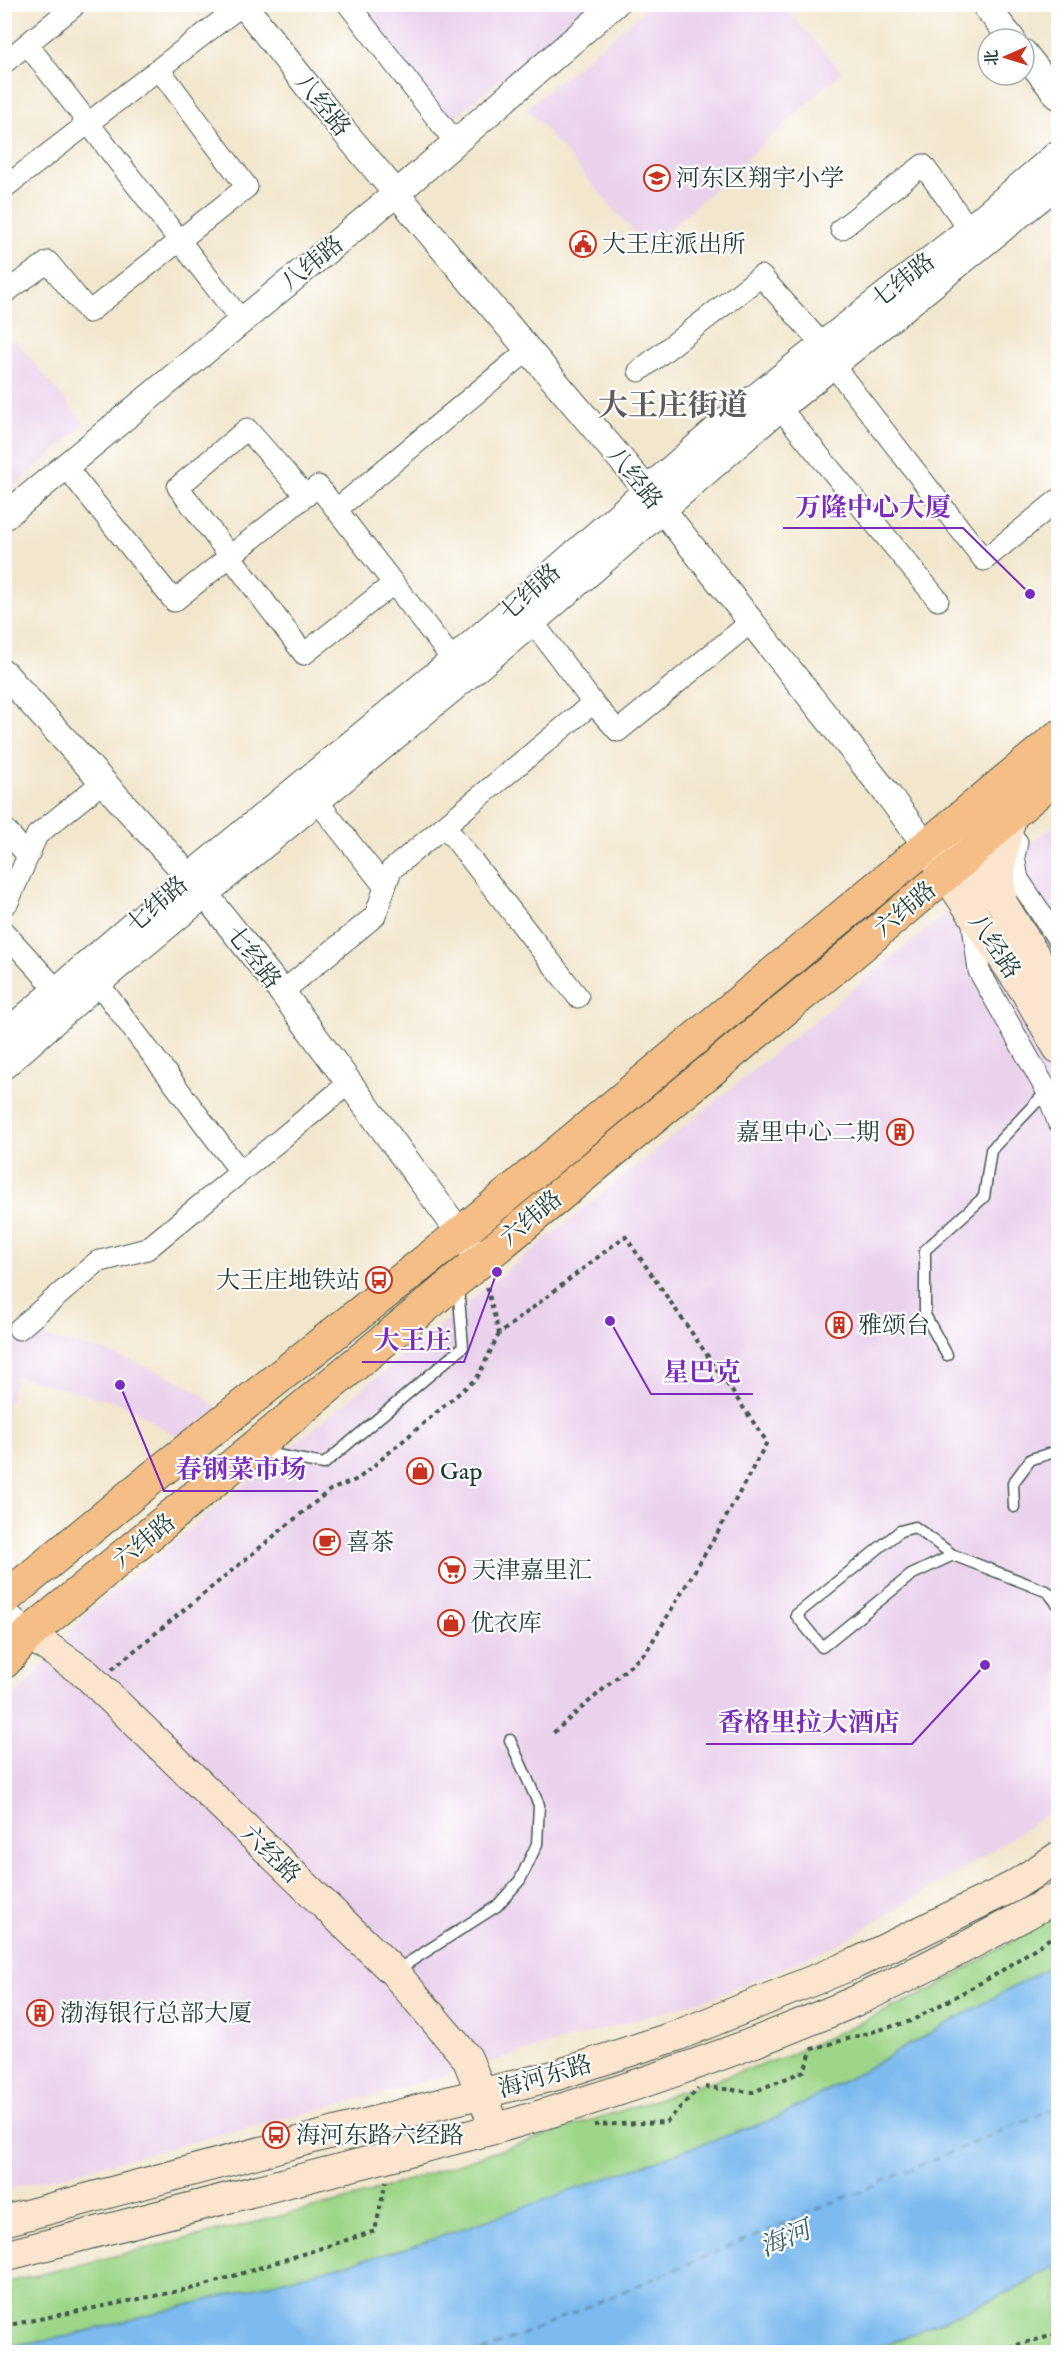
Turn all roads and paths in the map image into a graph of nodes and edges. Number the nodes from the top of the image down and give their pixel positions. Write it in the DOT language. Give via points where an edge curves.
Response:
graph roads {
  1 [pos="71,4"];
  2 [pos="348,4"];
  3 [pos="615,4"];
  4 [pos="984,4"];
  5 [pos="250,7"];
  6 [pos="1002,27"];
  7 [pos="27,44"];
  8 [pos="4,63"];
  9 [pos="1036,68"];
  10 [pos="159,69"];
  11 [pos="1059,96"];
  12 [pos="88,124"];
  13 [pos="456,143"];
  14 [pos="1059,153"];
  15 [pos="1059,184"];
  16 [pos="4,188"];
  17 [pos="397,193"];
  18 [pos="841,229"];
  19 [pos="969,229"];
  20 [pos="178,241"];
  21 [pos="4,290"];
  22 [pos="241,320"];
  23 [pos="527,351"];
  24 [pos="827,354"];
  25 [pos="639,371"];
  26 [pos="780,408"];
  27 [pos="65,466"];
  28 [pos="646,489"];
  29 [pos="306,496"];
  30 [pos="1059,500"];
  31 [pos="337,509"];
  32 [pos="663,512"];
  33 [pos="4,517"];
  34 [pos="230,556"];
  35 [pos="393,584"];
  36 [pos="938,600"];
  37 [pos="533,622"];
  38 [pos="750,623"];
  39 [pos="453,660"];
  40 [pos="6,677"];
  41 [pos="593,703"];
  42 [pos="1059,737"];
  43 [pos="104,781"];
  44 [pos="1051,781"];
  45 [pos="318,802"];
  46 [pos="1013,813"];
  47 [pos="445,826"];
  48 [pos="4,828"];
  49 [pos="927,847"];
  50 [pos="28,856"];
  51 [pos="956,866"];
  52 [pos="198,885"];
  53 [pos="385,887"];
  54 [pos="1002,903"];
  55 [pos="4,904"];
  56 [pos="971,910"];
  57 [pos="4,932"];
  58 [pos="1059,939"];
  59 [pos="98,983"];
  60 [pos="57,990"];
  61 [pos="282,992"];
  62 [pos="1059,993"];
  63 [pos="578,997"];
  64 [pos="4,1035"];
  65 [pos="1059,1048"];
  66 [pos="4,1066"];
  67 [pos="350,1083"];
  68 [pos="1047,1091"];
  69 [pos="1059,1122"];
  70 [pos="240,1171"];
  71 [pos="461,1233"];
  72 [pos="469,1270"];
  73 [pos="19,1329"];
  74 [pos="499,1334"];
  75 [pos="947,1355"];
  76 [pos="253,1451"];
  77 [pos="1059,1451"];
  78 [pos="1014,1507"];
  79 [pos="953,1555"];
  80 [pos="4,1599"];
  81 [pos="1059,1605"];
  82 [pos="4,1613"];
  83 [pos="29,1634"];
  84 [pos="4,1662"];
  85 [pos="95,1683"];
  86 [pos="553,1733"];
  87 [pos="510,1740"];
  88 [pos="1059,1857"];
  89 [pos="1059,1897"];
  90 [pos="1059,1933"];
  91 [pos="394,1972"];
  92 [pos="483,2093"];
  93 [pos="587,2125"];
  94 [pos="494,2130"];
  95 [pos="387,2174"];
  96 [pos="4,2221"];
  97 [pos="4,2256"];
  98 [pos="4,2325"];
  99 [pos="1059,2334"];
  100 [pos="1001,2352"];
  1 -- 7 [label="street" via="73,7"];
  2 -- 13 [label="street"];
  3 -- 13 [label="street, 八纬路"];
  4 -- 6 [label="street"];
  5 -- 10 [label="street"];
  5 -- 17 [label="street, 八经路" via="331,116"];
  7 -- 8 [label="street"];
  7 -- 12 [label="street"];
  9 -- 11 [label="street"];
  10 -- 12 [label="street"];
  10 -- 20 [label="street" via="247,187"];
  12 -- 16 [label="street"];
  12 -- 20 [label="street"];
  13 -- 17 [label="street, 八纬路"];
  14 -- 19 [label="street, 七纬路"];
  15 -- 24 [label="street, 七纬路"];
  17 -- 22 [label="street, 八纬路"];
  17 -- 23 [label="street, 八经路"];
  18 -- 19 [label="street" via="923,165"];
  19 -- 24 [label="street, 七纬路"];
  20 -- 21 [label="street" via="89,312 48,262"];
  20 -- 22 [label="street"];
  22 -- 27 [label="street, 八纬路"];
  23 -- 28 [label="street, 八经路"];
  23 -- 31 [label="street"];
  24 -- 25 [label="street" via="761,276"];
  24 -- 26 [label="street, 七纬路"];
  24 -- 28 [label="street, 七纬路"];
  24 -- 30 [label="street" via="984,560"];
  26 -- 32 [label="street, 七纬路"];
  26 -- 36 [label="street"];
  27 -- 33 [label="street, 八纬路"];
  27 -- 34 [label="street" via="174,601"];
  28 -- 32 [label="street, 八经路"];
  28 -- 39 [label="street, 七纬路"];
  29 -- 31 [label="street" via="318,486"];
  29 -- 34 [label="street"];
  29 -- 34 [label="street" via="247,429 178,487"];
  31 -- 35 [label="street"];
  32 -- 37 [label="street, 七纬路"];
  32 -- 38 [label="street, 八经路"];
  34 -- 35 [label="street" via="304,654"];
  35 -- 39 [label="street"];
  37 -- 41 [label="street"];
  37 -- 45 [label="street, 七纬路"];
  38 -- 41 [label="street" via="618,731"];
  38 -- 49 [label="street, 八经路"];
  39 -- 52 [label="street, 七纬路"];
  40 -- 43 [label="street, 七经路"];
  41 -- 47 [label="street"];
  42 -- 49 [label="main road, 六纬路"];
  43 -- 50 [label="street" via="37,835"];
  43 -- 52 [label="street, 七经路"];
  44 -- 46 [label="main road, 六纬路"];
  44 -- 58 [label="street" via="1018,836 1014,857 1018,879"];
  45 -- 52 [label="street, 七纬路"];
  45 -- 53 [label="street"];
  46 -- 51 [label="main road, 六纬路"];
  46 -- 54 [label="main road" via="1000,865"];
  47 -- 53 [label="street" via="391,870"];
  47 -- 63 [label="street"];
  48 -- 50 [label="street"];
  49 -- 51 [label="main road" via="951,849"];
  49 -- 71 [label="main road, 六纬路"];
  50 -- 55 [label="street"];
  51 -- 54 [label="main road, 八经路"];
  51 -- 56 [label="main road, 八经路"];
  51 -- 72 [label="main road, 六纬路"];
  52 -- 59 [label="street, 七纬路"];
  52 -- 60 [label="street, 七纬路"];
  52 -- 61 [label="street, 七经路"];
  53 -- 61 [label="street" via="375,916"];
  54 -- 62 [label="main road, 八经路"];
  56 -- 65 [label="main road, 八经路"];
  56 -- 68 [label="street" via="979,971"];
  57 -- 60 [label="street"];
  59 -- 66 [label="street, 七纬路"];
  59 -- 70 [label="street"];
  60 -- 64 [label="street, 七纬路"];
  61 -- 67 [label="street, 七经路"];
  67 -- 70 [label="street"];
  67 -- 71 [label="street, 七经路"];
  68 -- 69 [label="street"];
  68 -- 75 [label="lane" via="991,1150 984,1197 925,1250 925,1315"];
  70 -- 73 [label="street" via="147,1250 97,1262"];
  71 -- 72 [label="street, 七经路"];
  71 -- 80 [label="main road, 六纬路"];
  72 -- 74 [label="path"];
  72 -- 76 [label="main road, 六纬路"];
  72 -- 76 [label="lane" via="463,1347 324,1464"];
  74 -- 85 [label="path" via="477,1378 358,1479 330,1490"];
  74 -- 86 [label="path" via="625,1236 767,1442 646,1652"];
  76 -- 83 [label="main road, 六纬路"];
  77 -- 78 [label="lane" via="1031,1459 1012,1483"];
  79 -- 79 [label="lane" via="915,1527 900,1531 796,1615 822,1647 911,1575"];
  79 -- 81 [label="lane" via="1048,1592"];
  82 -- 83 [label="street, 六经路"];
  83 -- 84 [label="main road, 六纬路"];
  83 -- 85 [label="main road, 六经路"];
  85 -- 91 [label="main road, 六经路"];
  87 -- 91 [label="lane" via="539,1805 537,1844 520,1880 496,1906"];
  88 -- 92 [label="main road, 海河东路" via="1012,1887 856,1963 676,2036 557,2075"];
  89 -- 94 [label="main road, 海河东路" via="852,2002 714,2058"];
  90 -- 93 [label="path" via="995,1976 911,2020 812,2049 804,2071 753,2092 701,2087 666,2122"];
  91 -- 92 [label="main road, 六经路" via="467,2058"];
  92 -- 94 [label="main road, 六经路"];
  92 -- 96 [label="main road, 海河东路"];
  94 -- 97 [label="main road, 海河东路"];
  95 -- 98 [label="path" via="375,2231 199,2287"];
  99 -- 100 [label="path"];
}
